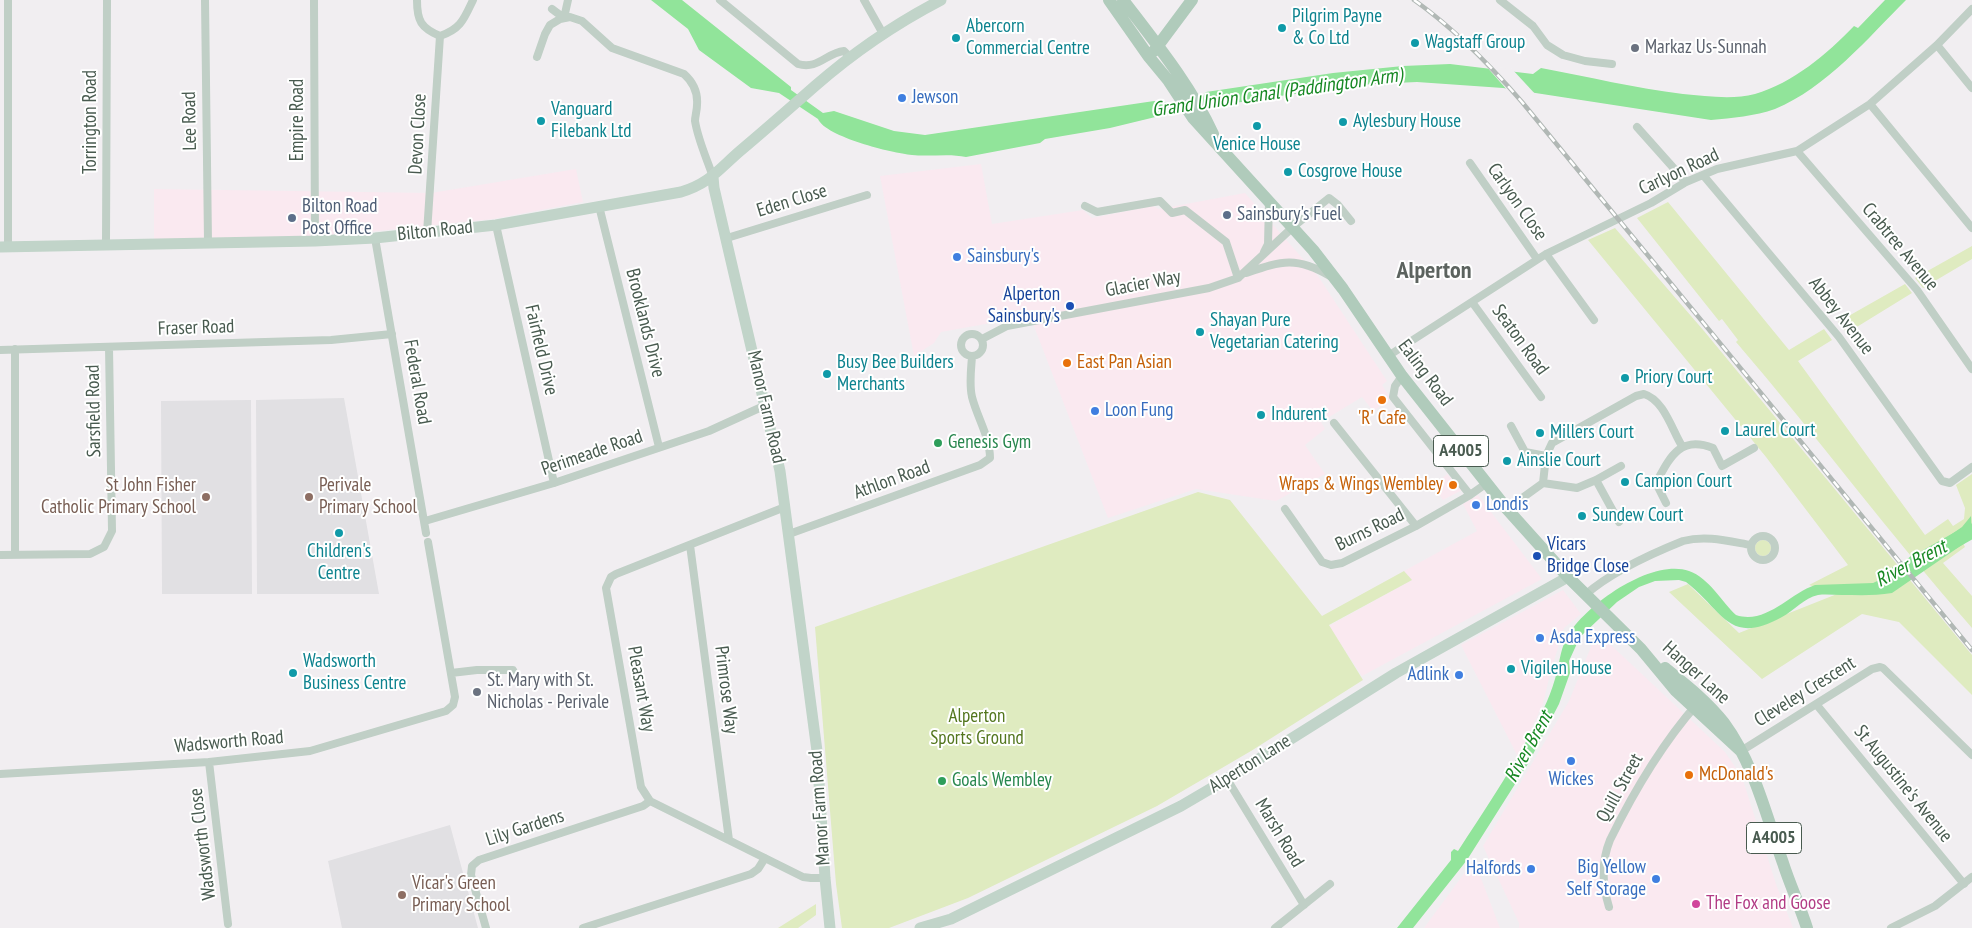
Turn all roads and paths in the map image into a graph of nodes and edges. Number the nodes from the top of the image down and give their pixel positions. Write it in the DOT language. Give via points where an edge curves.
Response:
graph roads {
  1 [pos="8,0"];
  2 [pos="107,0"];
  3 [pos="205,0"];
  4 [pos="314,0"];
  5 [pos="417,0"];
  6 [pos="473,0"];
  7 [pos="568,0"];
  8 [pos="720,0"];
  9 [pos="864,0"];
  10 [pos="941,0"];
  11 [pos="1109,0"];
  12 [pos="1123,0"];
  13 [pos="1192,0"];
  14 [pos="1500,0"];
  15 [pos="552,8"];
  16 [pos="1972,9"];
  17 [pos="564,18"];
  18 [pos="882,32"];
  19 [pos="440,36"];
  20 [pos="1937,45"];
  21 [pos="540,46"];
  22 [pos="1159,46"];
  23 [pos="550,50"];
  24 [pos="537,56"];
  25 [pos="850,57"];
  26 [pos="1149,57"];
  27 [pos="1612,64"];
  28 [pos="1168,80"];
  29 [pos="1972,88"];
  30 [pos="1184,95"];
  31 [pos="1870,104"];
  32 [pos="1637,127"];
  33 [pos="1797,151"];
  34 [pos="1470,163"];
  35 [pos="1703,175"];
  36 [pos="713,177"];
  37 [pos="1686,182"];
  38 [pos="868,195"];
  39 [pos="1269,201"];
  40 [pos="599,206"];
  41 [pos="1085,206"];
  42 [pos="1351,221"];
  43 [pos="496,225"];
  44 [pos="1293,227"];
  45 [pos="1972,228"];
  46 [pos="427,233"];
  47 [pos="375,238"];
  48 [pos="727,238"];
  49 [pos="314,241"];
  50 [pos="208,242"];
  51 [pos="106,244"];
  52 [pos="4,247"];
  53 [pos="1546,254"];
  54 [pos="1261,258"];
  55 [pos="1538,259"];
  56 [pos="1240,276"];
  57 [pos="1336,280"];
  58 [pos="1472,302"];
  59 [pos="1594,320"];
  60 [pos="392,334"];
  61 [pos="982,339"];
  62 [pos="109,347"];
  63 [pos="15,349"];
  64 [pos="0,350"];
  65 [pos="1388,356"];
  66 [pos="972,357"];
  67 [pos="1972,369"];
  68 [pos="1402,376"];
  69 [pos="1541,397"];
  70 [pos="766,405"];
  71 [pos="1334,423"];
  72 [pos="1511,426"];
  73 [pos="1682,446"];
  74 [pos="659,447"];
  75 [pos="1754,448"];
  76 [pos="1546,456"];
  77 [pos="1621,466"];
  78 [pos="1972,467"];
  79 [pos="1596,480"];
  80 [pos="554,483"];
  81 [pos="1487,483"];
  82 [pos="1543,483"];
  83 [pos="1470,496"];
  84 [pos="1666,503"];
  85 [pos="785,506"];
  86 [pos="1285,509"];
  87 [pos="1507,509"];
  88 [pos="425,521"];
  89 [pos="1619,522"];
  90 [pos="1416,526"];
  91 [pos="426,533"];
  92 [pos="789,534"];
  93 [pos="428,542"];
  94 [pos="690,545"];
  95 [pos="1751,545"];
  96 [pos="0,555"];
  97 [pos="15,555"];
  98 [pos="1568,577"];
  99 [pos="1590,599"];
  100 [pos="1610,619"];
  101 [pos="451,673"];
  102 [pos="516,678"];
  103 [pos="1697,703"];
  104 [pos="1816,704"];
  105 [pos="1741,751"];
  106 [pos="1972,755"];
  107 [pos="210,762"];
  108 [pos="0,774"];
  109 [pos="1227,779"];
  110 [pos="650,801"];
  111 [pos="729,840"];
  112 [pos="765,858"];
  113 [pos="1972,877"];
  114 [pos="825,878"];
  115 [pos="1330,884"];
  116 [pos="1964,884"];
  117 [pos="1304,905"];
  118 [pos="1609,907"];
  119 [pos="953,923"];
  120 [pos="228,924"];
  121 [pos="1807,927"];
  122 [pos="486,928"];
  123 [pos="583,928"];
  124 [pos="830,928"];
  125 [pos="920,928"];
  126 [pos="1275,928"];
  127 [pos="1891,928"];
  1 -- 52 [label="street"];
  2 -- 51 [label="street, Torrington Road"];
  3 -- 50 [label="street, Lee Road"];
  4 -- 49 [label="street, Empire Road"];
  5 -- 19 [label="street" via="419,21 427,31"];
  6 -- 19 [label="street" via="461,25"];
  7 -- 17 [label="street"];
  8 -- 25 [label="street" via="798,64 815,64 844,51"];
  9 -- 18 [label="street"];
  10 -- 18 [label="street"];
  11 -- 26 [label="main road, A4005"];
  12 -- 22 [label="main road, A4005"];
  13 -- 22 [label="main road"];
  14 -- 27 [label="street" via="1534,26 1547,45 1563,55"];
  15 -- 17 [label="street"];
  16 -- 20 [label="street, Carlyon Road"];
  17 -- 21 [label="street" via="550,25"];
  17 -- 36 [label="street" via="582,21 612,48 684,74 691,81 698,103 695,119 699,138"];
  18 -- 25 [label="street"];
  19 -- 46 [label="street, Devon Close"];
  20 -- 29 [label="street"];
  20 -- 31 [label="street, Carlyon Road"];
  21 -- 23 [label="street"];
  21 -- 24 [label="street"];
  22 -- 26 [label="main road"];
  22 -- 28 [label="main road" via="1158,59"];
  22 -- 30 [label="main road, Ealing Road / A4005"];
  25 -- 36 [label="street"];
  26 -- 28 [label="main road, Ealing Road / A4005"];
  28 -- 30 [label="main road, Ealing Road / A4005"];
  30 -- 39 [label="main road, Ealing Road / A4005" via="1217,143"];
  31 -- 33 [label="street, Carlyon Road"];
  31 -- 45 [label="street"];
  32 -- 37 [label="street"];
  33 -- 35 [label="street, Carlyon Road" via="1730,165"];
  33 -- 67 [label="street, Crabtree Avenue" via="1917,290"];
  34 -- 55 [label="street, Carlyon Close"];
  35 -- 37 [label="street, Carlyon Road"];
  35 -- 78 [label="street, Abbey Avenue" via="1839,337 1942,480 1950,483"];
  36 -- 40 [label="street, Bilton Road" via="681,192"];
  36 -- 48 [label="street, Manor Farm Road"];
  37 -- 53 [label="street, Carlyon Road"];
  38 -- 48 [label="street, Eden Close"];
  39 -- 44 [label="main road, Ealing Road / A4005"];
  39 -- 54 [label="street" via="1268,244"];
  40 -- 43 [label="street, Bilton Road"];
  40 -- 74 [label="street, Brooklands Drive"];
  41 -- 56 [label="street" via="1097,212 1160,201 1172,213 1185,210 1226,242"];
  42 -- 44 [label="street, Glacier Way" via="1329,198"];
  43 -- 46 [label="street, Bilton Road"];
  43 -- 80 [label="street, Fairfield Drive"];
  44 -- 54 [label="street, Glacier Way"];
  44 -- 57 [label="main road, Ealing Road / A4005"];
  46 -- 47 [label="street, Bilton Road"];
  47 -- 49 [label="street, Bilton Road"];
  47 -- 60 [label="street, Federal Road"];
  48 -- 70 [label="street, Manor Farm Road"];
  49 -- 50 [label="street, Bilton Road"];
  50 -- 51 [label="street, Bilton Road"];
  51 -- 52 [label="street, Bilton Road"];
  53 -- 55 [label="street, Carlyon Road"];
  53 -- 59 [label="street"];
  54 -- 56 [label="street, Glacier Way"];
  55 -- 58 [label="street, Carlyon Road"];
  56 -- 57 [label="street" via="1280,263 1300,262"];
  56 -- 61 [label="street, Glacier Way" via="1209,288 1007,326"];
  57 -- 65 [label="main road, Ealing Road / A4005"];
  58 -- 65 [label="street, Carlyon Road"];
  58 -- 69 [label="street, Seaton Road"];
  60 -- 62 [label="street, Fraser Road" via="331,340"];
  60 -- 88 [label="street, Federal Road"];
  61 -- 66 [label="street" via="982,352"];
  61 -- 66 [label="street" via="976,334 968,334 962,340 960,348"];
  62 -- 63 [label="street, Fraser Road"];
  62 -- 97 [label="street, Sarsfield Road" via="112,531 104,547 90,554"];
  63 -- 64 [label="street, Fraser Road"];
  63 -- 97 [label="street"];
  65 -- 68 [label="main road, Ealing Road / A4005"];
  66 -- 92 [label="street, Athlon Road" via="972,397 990,448 990,458 980,465"];
  68 -- 81 [label="main road, Ealing Road / A4005"];
  68 -- 83 [label="street" via="1393,397"];
  70 -- 74 [label="street, Perimeade Road" via="709,431"];
  70 -- 85 [label="street, Manor Farm Road"];
  71 -- 90 [label="street"];
  72 -- 76 [label="street" via="1525,452"];
  73 -- 75 [label="street" via="1692,443 1713,448 1722,466"];
  73 -- 76 [label="street" via="1663,410 1644,394 1552,443"];
  73 -- 84 [label="street" via="1666,464 1656,483"];
  74 -- 80 [label="street, Perimeade Road"];
  76 -- 82 [label="street"];
  77 -- 79 [label="street"];
  79 -- 82 [label="street" via="1572,488"];
  79 -- 89 [label="street"];
  80 -- 88 [label="street, Perimeade Road"];
  81 -- 83 [label="street, Burns Road"];
  81 -- 87 [label="main road, Ealing Road / A4005"];
  82 -- 87 [label="street"];
  83 -- 90 [label="street, Burns Road"];
  85 -- 92 [label="street, Manor Farm Road"];
  85 -- 94 [label="street, Pleasant Way"];
  86 -- 90 [label="street, Burns Road" via="1322,562 1331,565 1342,563"];
  87 -- 98 [label="main road, Ealing Road / A4005"];
  88 -- 91 [label="street, Federal Road"];
  92 -- 114 [label="street, Manor Farm Road" via="817,751"];
  93 -- 101 [label="street"];
  94 -- 110 [label="street, Pleasant Way" via="616,574 606,588 641,787"];
  94 -- 111 [label="street, Primrose Way"];
  95 -- 99 [label="street" via="1712,538 1683,541 1595,586"];
  96 -- 97 [label="street, Sarsfield Road"];
  98 -- 99 [label="main road, Ealing Road / A4005"];
  98 -- 109 [label="street, Alperton Lane" via="1396,673"];
  99 -- 100 [label="main road, Ealing Road / A4005"];
  100 -- 103 [label="main road, Hanger Lane / A4005"];
  101 -- 102 [label="street" via="500,668 513,670"];
  101 -- 107 [label="street, Wadsworth Road" via="455,697 453,705 446,711 310,751"];
  103 -- 105 [label="main road, Hanger Lane / A4005" via="1723,722"];
  103 -- 118 [label="street, Quill Street" via="1649,767 1610,840 1603,876"];
  104 -- 105 [label="street, Cleveley Crescent"];
  104 -- 106 [label="street, Cleveley Crescent" via="1880,666"];
  104 -- 116 [label="street, St Augustine's Avenue"];
  105 -- 121 [label="main road, Hanger Lane / A4005" via="1763,802"];
  107 -- 108 [label="street, Wadsworth Road"];
  107 -- 120 [label="street, Wadsworth Close"];
  109 -- 117 [label="street, Marsh Road"];
  109 -- 119 [label="street, Alperton Lane"];
  110 -- 111 [label="street"];
  110 -- 122 [label="street, Lily Gardens" via="644,806 479,860 472,866 470,875"];
  111 -- 112 [label="street"];
  112 -- 114 [label="street" via="803,876"];
  112 -- 123 [label="street" via="752,874"];
  113 -- 116 [label="street"];
  114 -- 124 [label="street, Manor Farm Road"];
  115 -- 117 [label="street"];
  116 -- 127 [label="street" via="1935,906"];
  117 -- 126 [label="street"];
  119 -- 125 [label="street, Alperton Lane"];
}
